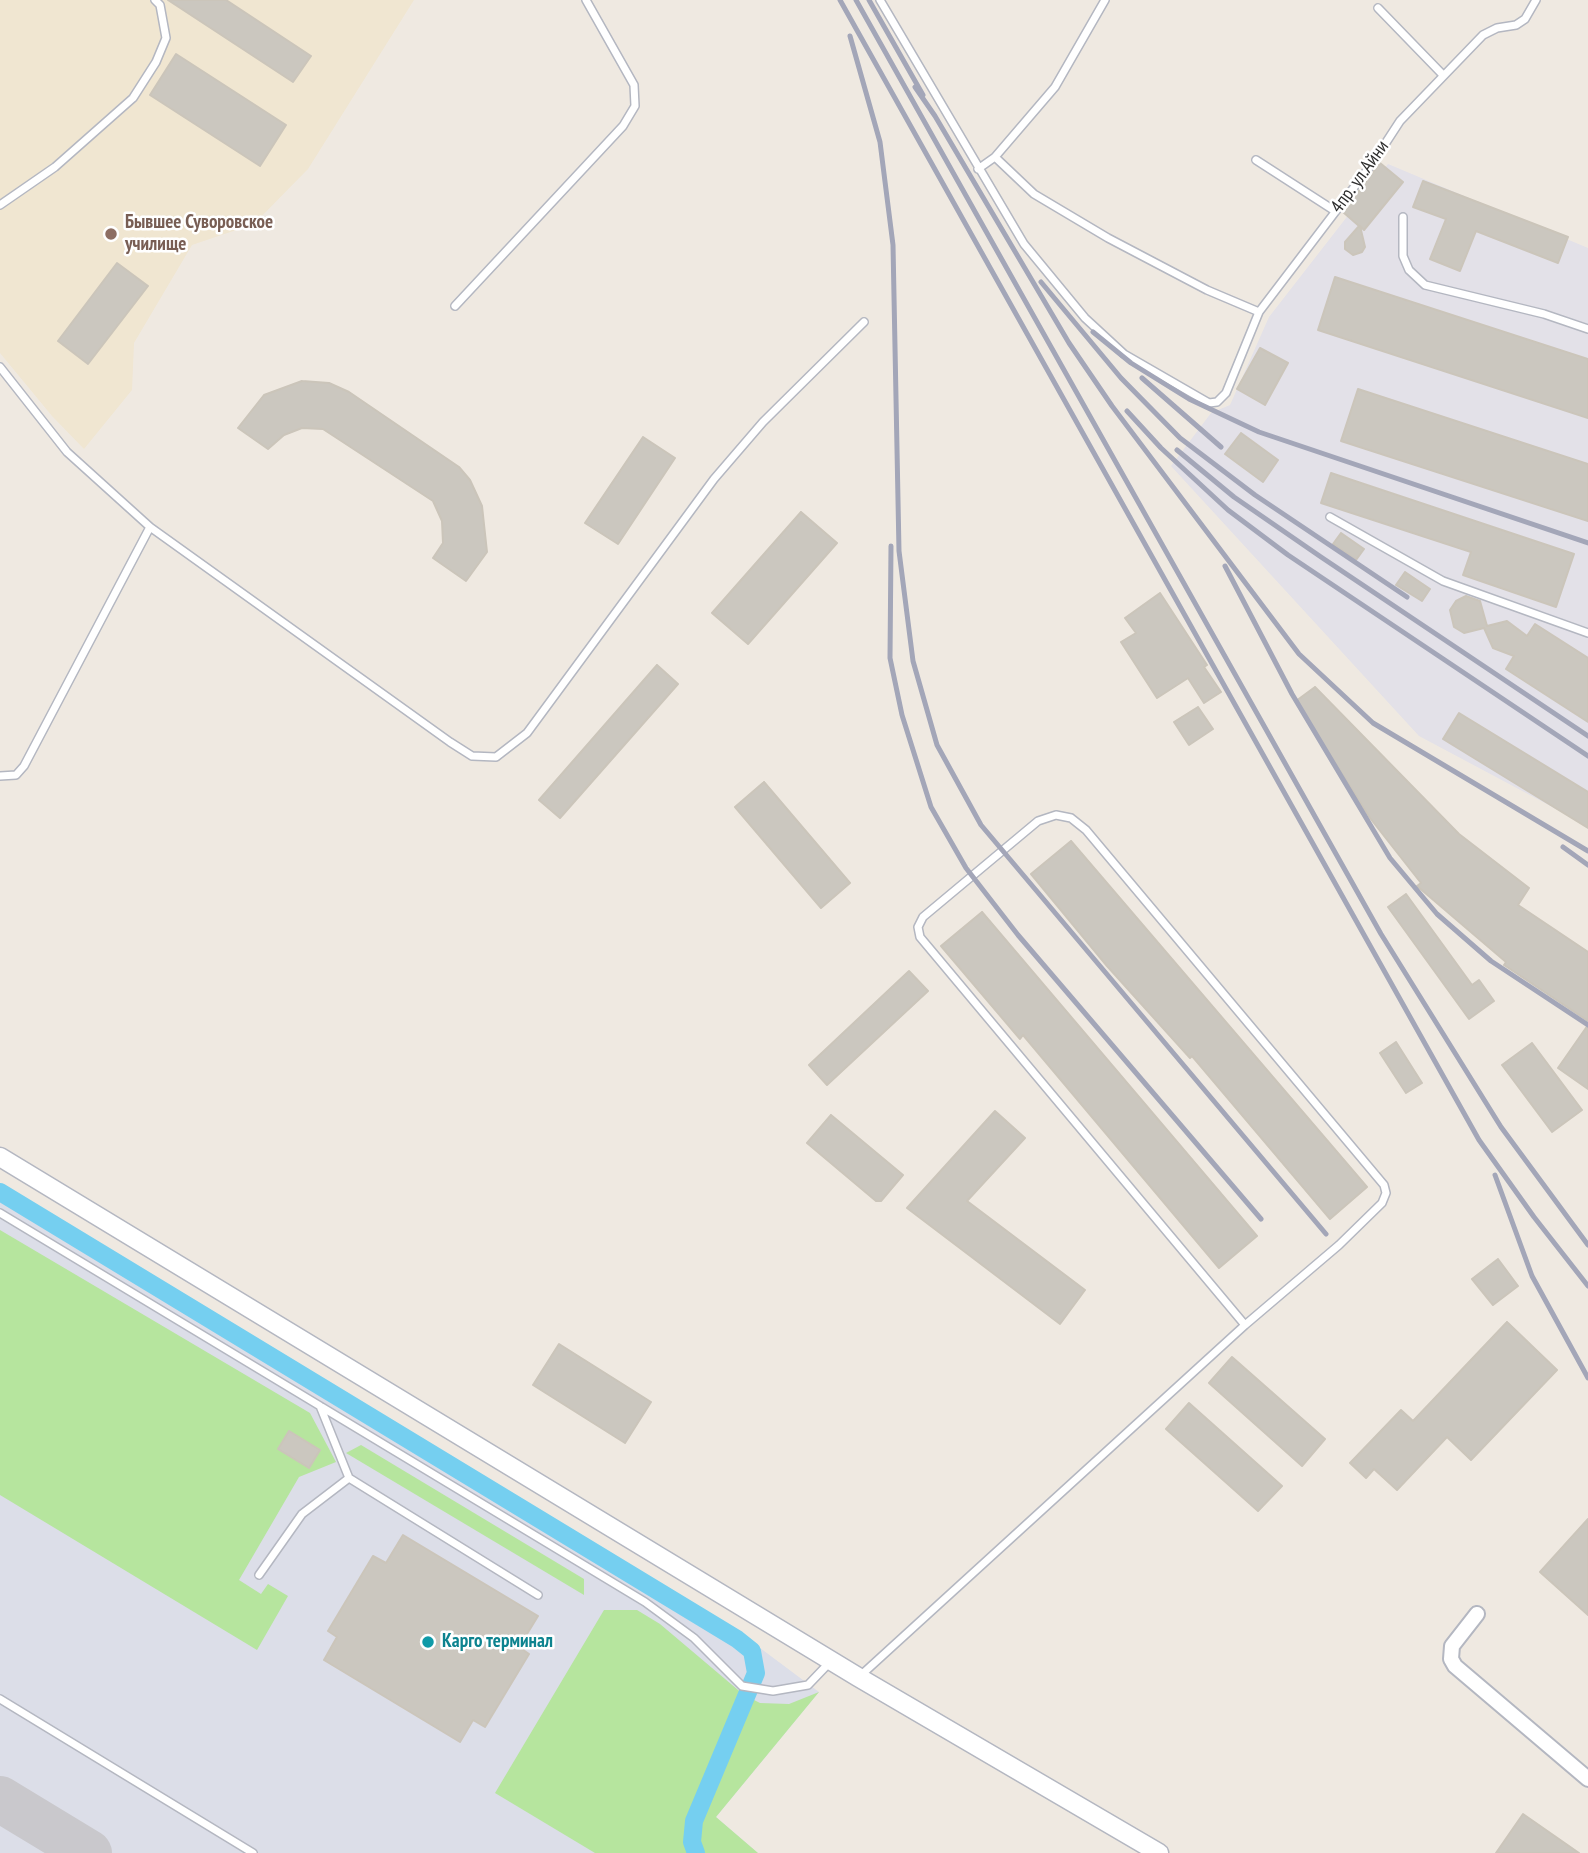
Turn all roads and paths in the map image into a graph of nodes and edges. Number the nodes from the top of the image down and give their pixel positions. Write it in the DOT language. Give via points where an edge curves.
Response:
graph roads {
  1 [pos="155,0"];
  2 [pos="586,0"];
  3 [pos="880,0"];
  4 [pos="1105,0"];
  5 [pos="1536,0"];
  6 [pos="1378,8"];
  7 [pos="1443,75"];
  8 [pos="995,157"];
  9 [pos="1256,160"];
  10 [pos="978,169"];
  11 [pos="0,205"];
  12 [pos="1335,211"];
  13 [pos="1403,217"];
  14 [pos="455,306"];
  15 [pos="1259,312"];
  16 [pos="864,322"];
  17 [pos="1588,329"];
  18 [pos="0,367"];
  19 [pos="1329,517"];
  20 [pos="150,527"];
  21 [pos="1588,633"];
  22 [pos="0,775"];
  23 [pos="0,1157"];
  24 [pos="0,1213"];
  25 [pos="1245,1325"];
  26 [pos="320,1405"];
  27 [pos="349,1478"];
  28 [pos="259,1575"];
  29 [pos="538,1595"];
  30 [pos="1477,1614"];
  31 [pos="831,1661"];
  32 [pos="858,1677"];
  33 [pos="0,1699"];
  34 [pos="1588,1779"];
  35 [pos="253,1853"];
  36 [pos="1159,1853"];
  1 -- 11 [label="lane" via="166,38 133,98 55,167"];
  2 -- 14 [label="lane" via="635,85 635,106 623,126"];
  3 -- 10 [label="lane"];
  4 -- 8 [label="lane" via="1055,87"];
  5 -- 7 [label="lane, 4пр. ул.Айни" via="1525,19 1489,30"];
  6 -- 7 [label="lane"];
  7 -- 12 [label="lane, 4пр. ул.Айни" via="1400,121"];
  8 -- 10 [label="lane"];
  8 -- 15 [label="lane" via="1034,194 1108,238"];
  9 -- 12 [label="lane"];
  10 -- 15 [label="lane, 4пр. ул.Айни" via="1024,244 1085,318 1124,354 1209,402 1217,402 1226,393"];
  12 -- 15 [label="lane, 4пр. ул.Айни"];
  13 -- 17 [label="lane" via="1403,256 1409,270 1425,285"];
  16 -- 20 [label="lane" via="763,422 714,479 527,733 496,757 472,756 450,742"];
  18 -- 20 [label="lane" via="67,452"];
  19 -- 21 [label="lane" via="1443,581"];
  20 -- 22 [label="lane" via="24,766 16,775"];
  23 -- 31 [label="street"];
  24 -- 26 [label="lane"];
  25 -- 25 [label="lane" via="1382,1203 1384,1185 1086,830 1071,818 1056,815 1038,821 923,917 920,937"];
  25 -- 32 [label="lane"];
  26 -- 27 [label="lane"];
  26 -- 31 [label="lane" via="645,1602 694,1638 742,1686 773,1691 808,1685"];
  27 -- 28 [label="lane" via="302,1514"];
  27 -- 29 [label="lane"];
  30 -- 34 [label="street" via="1452,1646 1455,1666"];
  31 -- 32 [label="street"];
  32 -- 36 [label="street"];
  33 -- 35 [label="lane"];
}
